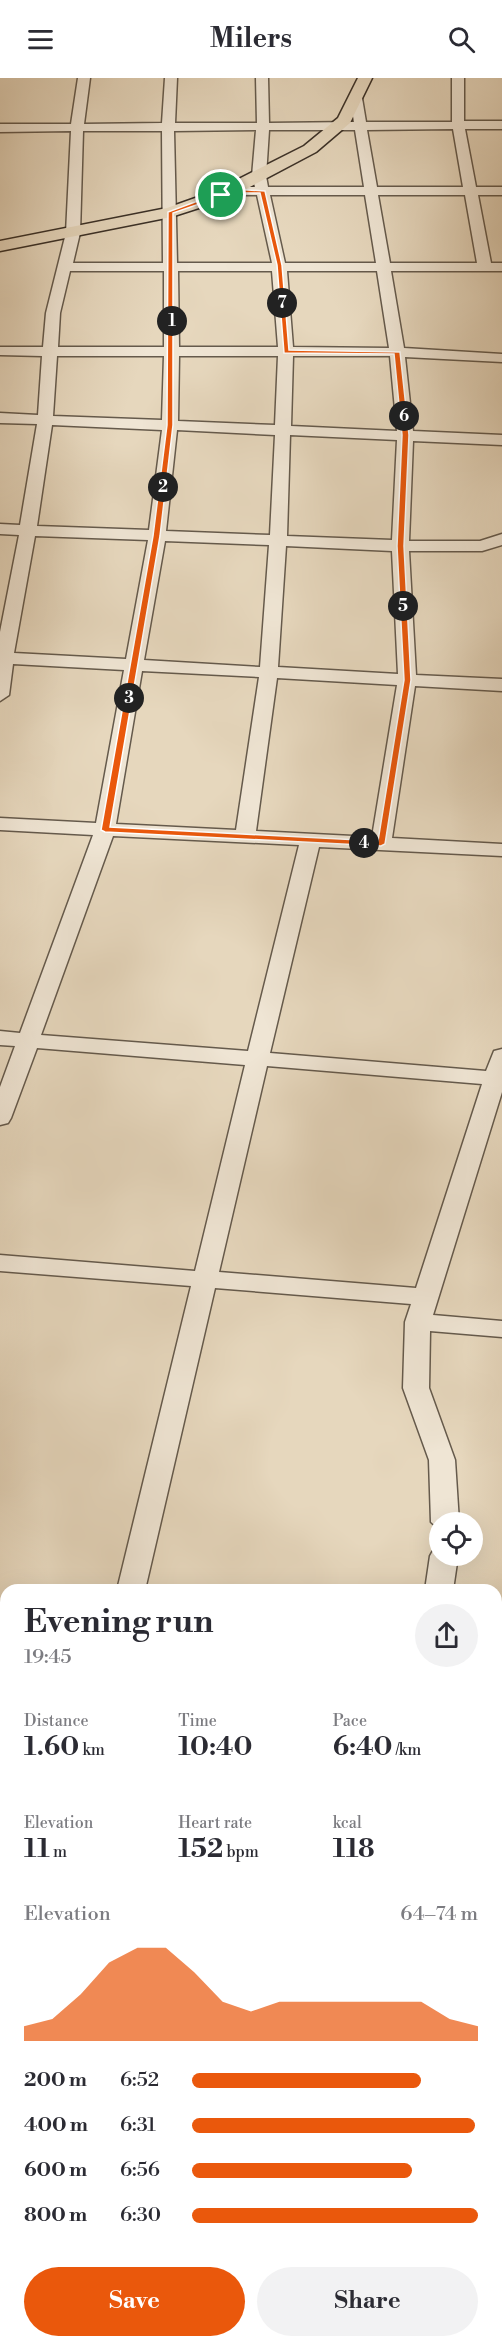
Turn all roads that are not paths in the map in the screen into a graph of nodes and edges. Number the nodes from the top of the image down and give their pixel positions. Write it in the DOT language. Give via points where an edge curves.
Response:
graph roads {
  1 [pos="84,78"];
  2 [pos="171,78"];
  3 [pos="262,78"];
  4 [pos="365,78"];
  5 [pos="458,78"];
  6 [pos="356,98"];
  7 [pos="458,125"];
  8 [pos="502,125"];
  9 [pos="263,127"];
  10 [pos="337,127"];
  11 [pos="361,127"];
  12 [pos="0,128"];
  13 [pos="77,128"];
  14 [pos="168,128"];
  15 [pos="261,184"];
  16 [pos="371,191"];
  17 [pos="471,191"];
  18 [pos="502,191"];
  19 [pos="171,212"];
  20 [pos="73,233"];
  21 [pos="0,246"];
  22 [pos="66,267"];
  23 [pos="171,267"];
  24 [pos="280,267"];
  25 [pos="384,267"];
  26 [pos="502,267"];
  27 [pos="485,268"];
  28 [pos="0,351"];
  29 [pos="50,351"];
  30 [pos="172,352"];
  31 [pos="286,352"];
  32 [pos="397,352"];
  33 [pos="502,358"];
  34 [pos="0,418"];
  35 [pos="45,420"];
  36 [pos="170,425"];
  37 [pos="282,430"];
  38 [pos="405,435"];
  39 [pos="502,440"];
  40 [pos="0,529"];
  41 [pos="28,530"];
  42 [pos="157,536"];
  43 [pos="502,539"];
  44 [pos="278,541"];
  45 [pos="400,546"];
  46 [pos="2,658"];
  47 [pos="134,665"];
  48 [pos="269,672"];
  49 [pos="407,680"];
  50 [pos="502,685"];
  51 [pos="0,695"];
  52 [pos="0,824"];
  53 [pos="105,830"];
  54 [pos="245,837"];
  55 [pos="310,840"];
  56 [pos="381,844"];
  57 [pos="502,850"];
  58 [pos="0,1038"];
  59 [pos="29,1040"];
  60 [pos="258,1059"];
  61 [pos="499,1067"];
  62 [pos="0,1118"];
  63 [pos="0,1263"];
  64 [pos="205,1279"];
  65 [pos="426,1297"];
  66 [pos="418,1322"];
  67 [pos="502,1329"];
  68 [pos="445,1512"];
  69 [pos="443,1566"];
  70 [pos="132,1584"];
  71 [pos="440,1584"];
  1 -- 13 [label="street"];
  2 -- 14 [label="street"];
  3 -- 9 [label="street"];
  4 -- 6 [label="main road"];
  5 -- 7 [label="street"];
  6 -- 10 [label="main road"];
  6 -- 11 [label="street"];
  7 -- 8 [label="street"];
  7 -- 11 [label="street"];
  7 -- 17 [label="street"];
  9 -- 10 [label="street"];
  9 -- 14 [label="street"];
  9 -- 15 [label="street"];
  10 -- 11 [label="street"];
  10 -- 15 [label="main road"];
  11 -- 16 [label="street"];
  12 -- 13 [label="street"];
  13 -- 14 [label="street"];
  13 -- 20 [label="street"];
  14 -- 19 [label="street"];
  15 -- 16 [label="street"];
  15 -- 19 [label="main road"];
  15 -- 24 [label="street"];
  16 -- 17 [label="street"];
  16 -- 25 [label="street"];
  17 -- 18 [label="street"];
  17 -- 27 [label="street"];
  19 -- 20 [label="main road"];
  19 -- 23 [label="street"];
  20 -- 21 [label="main road"];
  20 -- 22 [label="street"];
  22 -- 23 [label="street"];
  22 -- 29 [label="street" via="53,313"];
  23 -- 24 [label="street"];
  23 -- 30 [label="street"];
  24 -- 25 [label="street"];
  24 -- 31 [label="street"];
  25 -- 27 [label="street"];
  25 -- 32 [label="street"];
  26 -- 27 [label="street"];
  28 -- 29 [label="street"];
  29 -- 30 [label="street"];
  29 -- 35 [label="street"];
  30 -- 31 [label="street"];
  30 -- 36 [label="street"];
  31 -- 32 [label="street"];
  31 -- 37 [label="street"];
  32 -- 33 [label="street"];
  32 -- 38 [label="street"];
  34 -- 35 [label="street"];
  35 -- 36 [label="street"];
  35 -- 41 [label="street"];
  36 -- 37 [label="street"];
  36 -- 42 [label="street"];
  37 -- 38 [label="street"];
  37 -- 44 [label="street"];
  38 -- 39 [label="street"];
  38 -- 45 [label="street"];
  40 -- 41 [label="street"];
  41 -- 42 [label="street"];
  41 -- 46 [label="street"];
  42 -- 44 [label="street"];
  42 -- 47 [label="street"];
  43 -- 45 [label="street" via="482,546 453,548"];
  44 -- 45 [label="street"];
  44 -- 48 [label="street"];
  45 -- 49 [label="street"];
  46 -- 47 [label="street"];
  46 -- 51 [label="street" via="4,679"];
  47 -- 48 [label="street"];
  47 -- 53 [label="street"];
  48 -- 49 [label="street"];
  48 -- 54 [label="street"];
  49 -- 50 [label="street"];
  49 -- 56 [label="street"];
  52 -- 53 [label="street"];
  53 -- 54 [label="street"];
  53 -- 59 [label="street"];
  54 -- 55 [label="street"];
  55 -- 56 [label="street"];
  55 -- 60 [label="street"];
  56 -- 57 [label="street"];
  58 -- 59 [label="street"];
  59 -- 60 [label="street"];
  59 -- 62 [label="street"];
  60 -- 61 [label="street"];
  60 -- 64 [label="street"];
  61 -- 65 [label="street"];
  63 -- 64 [label="street"];
  64 -- 65 [label="street"];
  64 -- 70 [label="street"];
  65 -- 66 [label="street"];
  66 -- 67 [label="street"];
  66 -- 68 [label="street" via="416,1388 442,1460"];
  69 -- 71 [label="street"];
}
